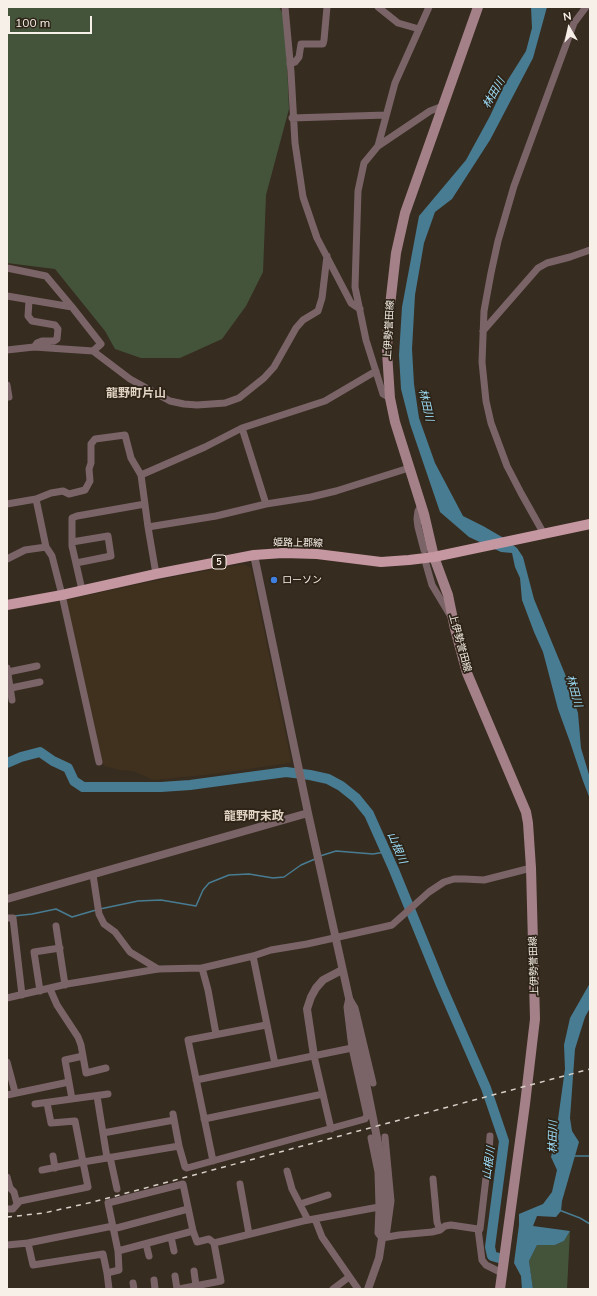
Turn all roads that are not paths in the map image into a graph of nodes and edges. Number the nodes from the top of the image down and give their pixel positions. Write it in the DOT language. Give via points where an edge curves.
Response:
graph roads {
  1 [pos="285,7"];
  2 [pos="327,7"];
  3 [pos="378,7"];
  4 [pos="429,7"];
  5 [pos="478,7"];
  6 [pos="586,7"];
  7 [pos="419,29"];
  8 [pos="290,64"];
  9 [pos="443,106"];
  10 [pos="386,115"];
  11 [pos="292,118"];
  12 [pos="378,146"];
  13 [pos="590,250"];
  14 [pos="327,256"];
  15 [pos="7,268"];
  16 [pos="7,296"];
  17 [pos="29,301"];
  18 [pos="72,307"];
  19 [pos="360,309"];
  20 [pos="482,331"];
  21 [pos="34,347"];
  22 [pos="7,350"];
  23 [pos="93,352"];
  24 [pos="376,371"];
  25 [pos="7,386"];
  26 [pos="7,397"];
  27 [pos="390,398"];
  28 [pos="242,428"];
  29 [pos="409,468"];
  30 [pos="141,475"];
  31 [pos="36,498"];
  32 [pos="7,504"];
  33 [pos="145,504"];
  34 [pos="266,504"];
  35 [pos="421,506"];
  36 [pos="590,524"];
  37 [pos="148,528"];
  38 [pos="544,534"];
  39 [pos="72,542"];
  40 [pos="46,547"];
  41 [pos="424,550"];
  42 [pos="254,556"];
  43 [pos="7,559"];
  44 [pos="430,561"];
  45 [pos="76,563"];
  46 [pos="156,574"];
  47 [pos="82,590"];
  48 [pos="62,594"];
  49 [pos="7,605"];
  50 [pos="36,666"];
  51 [pos="7,670"];
  52 [pos="40,682"];
  53 [pos="11,688"];
  54 [pos="12,700"];
  55 [pos="99,762"];
  56 [pos="308,813"];
  57 [pos="531,868"];
  58 [pos="93,875"];
  59 [pos="7,899"];
  60 [pos="7,918"];
  61 [pos="56,926"];
  62 [pos="335,937"];
  63 [pos="60,948"];
  64 [pos="253,956"];
  65 [pos="202,968"];
  66 [pos="158,969"];
  67 [pos="342,970"];
  68 [pos="65,985"];
  69 [pos="50,989"];
  70 [pos="40,991"];
  71 [pos="22,994"];
  72 [pos="7,998"];
  73 [pos="349,998"];
  74 [pos="266,1025"];
  75 [pos="216,1034"];
  76 [pos="352,1048"];
  77 [pos="83,1056"];
  78 [pos="314,1056"];
  79 [pos="7,1062"];
  80 [pos="274,1064"];
  81 [pos="106,1068"];
  82 [pos="196,1080"];
  83 [pos="69,1082"];
  84 [pos="373,1083"];
  85 [pos="11,1094"];
  86 [pos="108,1094"];
  87 [pos="323,1094"];
  88 [pos="97,1096"];
  89 [pos="72,1099"];
  90 [pos="47,1103"];
  91 [pos="34,1104"];
  92 [pos="204,1119"];
  93 [pos="330,1129"];
  94 [pos="103,1133"];
  95 [pos="490,1136"];
  96 [pos="385,1137"];
  97 [pos="371,1138"];
  98 [pos="179,1146"];
  99 [pos="53,1156"];
  100 [pos="109,1158"];
  101 [pos="83,1162"];
  102 [pos="213,1162"];
  103 [pos="56,1168"];
  104 [pos="42,1170"];
  105 [pos="287,1171"];
  106 [pos="7,1177"];
  107 [pos="433,1179"];
  108 [pos="240,1184"];
  109 [pos="117,1189"];
  110 [pos="328,1195"];
  111 [pos="17,1204"];
  112 [pos="300,1204"];
  113 [pos="379,1207"];
  114 [pos="7,1209"];
  115 [pos="188,1209"];
  116 [pos="312,1219"];
  117 [pos="113,1228"];
  118 [pos="440,1230"];
  119 [pos="193,1231"];
  120 [pos="478,1232"];
  121 [pos="250,1234"];
  122 [pos="171,1237"];
  123 [pos="384,1238"];
  124 [pos="28,1243"];
  125 [pos="214,1243"];
  126 [pos="146,1244"];
  127 [pos="7,1245"];
  128 [pos="174,1251"];
  129 [pos="118,1252"];
  130 [pos="149,1256"];
  131 [pos="194,1271"];
  132 [pos="107,1273"];
  133 [pos="502,1273"];
  134 [pos="175,1276"];
  135 [pos="349,1277"];
  136 [pos="154,1280"];
  137 [pos="196,1286"];
  138 [pos="109,1289"];
  139 [pos="155,1289"];
  140 [pos="178,1289"];
  141 [pos="333,1289"];
  142 [pos="358,1289"];
  143 [pos="368,1289"];
  144 [pos="500,1289"];
  1 -- 8 [label="street"];
  2 -- 8 [label="street" via="323,44 301,44 299,57 296,62"];
  3 -- 7 [label="street" via="398,23"];
  4 -- 7 [label="street"];
  5 -- 9 [label="main road, 上伊勢誉田線"];
  6 -- 20 [label="street" via="574,23 514,186 491,273"];
  7 -- 10 [label="street" via="395,84"];
  8 -- 11 [label="street"];
  9 -- 12 [label="street" via="430,111"];
  9 -- 27 [label="main road, 上伊勢誉田線" via="405,213 396,253 388,324"];
  10 -- 11 [label="street"];
  10 -- 12 [label="street"];
  11 -- 14 [label="street" via="303,197 317,238"];
  12 -- 19 [label="street" via="364,163 358,191 356,287"];
  13 -- 20 [label="street" via="547,262 538,268"];
  14 -- 19 [label="street" via="351,303"];
  14 -- 23 [label="street" via="318,311 302,320 274,367 239,398 225,403 197,405 170,401 130,379"];
  15 -- 18 [label="street" via="46,276"];
  16 -- 17 [label="street"];
  17 -- 18 [label="street"];
  17 -- 21 [label="street" via="28,316 32,321 54,325 58,329 57,339 37,343"];
  18 -- 23 [label="street" via="101,344"];
  19 -- 24 [label="street"];
  20 -- 38 [label="street" via="482,362 491,423 507,466"];
  21 -- 22 [label="street"];
  21 -- 23 [label="street"];
  24 -- 27 [label="street" via="383,394"];
  24 -- 28 [label="street" via="325,401"];
  25 -- 26 [label="street"];
  27 -- 29 [label="main road, 上伊勢誉田線"];
  28 -- 30 [label="street"];
  28 -- 34 [label="street"];
  29 -- 34 [label="street" via="336,491"];
  29 -- 35 [label="main road, 上伊勢誉田線"];
  30 -- 31 [label="street" via="131,458 125,435 95,439 91,444 90,481 85,490 69,494 63,491"];
  30 -- 33 [label="street"];
  31 -- 32 [label="street"];
  31 -- 40 [label="street"];
  33 -- 37 [label="street"];
  33 -- 39 [label="street" via="72,518"];
  34 -- 37 [label="street"];
  35 -- 41 [label="street" via="417,519"];
  35 -- 44 [label="main road, 上伊勢誉田線"];
  36 -- 38 [label="main road, 姫路上郡線 / 5"];
  37 -- 46 [label="street"];
  38 -- 44 [label="main road, 姫路上郡線 / 5" via="449,554"];
  39 -- 45 [label="street"];
  39 -- 45 [label="street" via="108,536 111,556"];
  40 -- 43 [label="street" via="25,550"];
  40 -- 48 [label="street" via="52,556"];
  42 -- 44 [label="main road, 姫路上郡線 / 5" via="282,552 381,562"];
  42 -- 46 [label="main road, 姫路上郡線 / 5"];
  42 -- 56 [label="street"];
  44 -- 57 [label="main road, 上伊勢誉田線" via="448,594 467,673 526,812"];
  45 -- 47 [label="street"];
  46 -- 47 [label="main road, 姫路上郡線 / 5"];
  47 -- 48 [label="main road, 姫路上郡線 / 5"];
  48 -- 49 [label="main road, 姫路上郡線 / 5"];
  48 -- 55 [label="street"];
  50 -- 51 [label="street"];
  51 -- 53 [label="street"];
  52 -- 53 [label="street"];
  53 -- 54 [label="street"];
  56 -- 58 [label="street"];
  56 -- 62 [label="street"];
  57 -- 62 [label="street" via="484,880 454,879 444,882 392,925"];
  57 -- 133 [label="main road, 上伊勢誉田線" via="535,1019"];
  58 -- 59 [label="street"];
  58 -- 66 [label="street" via="104,924 116,932 130,952"];
  60 -- 71 [label="street" via="13,918"];
  61 -- 63 [label="street"];
  62 -- 64 [label="street"];
  62 -- 67 [label="street"];
  63 -- 68 [label="street"];
  63 -- 70 [label="street" via="34,952"];
  64 -- 65 [label="street"];
  64 -- 74 [label="street"];
  65 -- 66 [label="street"];
  65 -- 75 [label="street"];
  66 -- 68 [label="street"];
  67 -- 73 [label="street"];
  67 -- 78 [label="street" via="323,980 311,997 307,1009"];
  68 -- 69 [label="street"];
  69 -- 70 [label="street"];
  69 -- 77 [label="street" via="57,1005 78,1037"];
  70 -- 71 [label="street"];
  71 -- 72 [label="street"];
  73 -- 76 [label="street" via="346,1007"];
  73 -- 84 [label="street" via="355,1008"];
  73 -- 123 [label="street" via="382,1163"];
  74 -- 75 [label="street"];
  74 -- 80 [label="street"];
  75 -- 82 [label="street" via="188,1040"];
  76 -- 78 [label="street"];
  76 -- 93 [label="street" via="367,1115 365,1119"];
  77 -- 81 [label="street" via="86,1073"];
  77 -- 83 [label="street" via="65,1060"];
  78 -- 80 [label="street"];
  78 -- 87 [label="street"];
  79 -- 85 [label="street"];
  80 -- 82 [label="street"];
  82 -- 92 [label="street"];
  83 -- 85 [label="street"];
  83 -- 89 [label="street"];
  86 -- 88 [label="street"];
  87 -- 92 [label="street"];
  87 -- 93 [label="street"];
  88 -- 89 [label="street"];
  88 -- 94 [label="street"];
  89 -- 90 [label="street"];
  90 -- 91 [label="street"];
  90 -- 101 [label="street" via="51,1123 75,1121"];
  92 -- 102 [label="street"];
  93 -- 102 [label="street"];
  94 -- 98 [label="street" via="173,1117"];
  94 -- 100 [label="street"];
  95 -- 120 [label="street"];
  96 -- 123 [label="street" via="391,1200"];
  97 -- 113 [label="street" via="378,1172"];
  98 -- 100 [label="street"];
  98 -- 102 [label="street" via="187,1168"];
  99 -- 103 [label="street"];
  100 -- 101 [label="street"];
  100 -- 109 [label="street"];
  101 -- 103 [label="street"];
  101 -- 111 [label="street" via="88,1187 20,1201"];
  103 -- 104 [label="street"];
  105 -- 112 [label="street"];
  106 -- 111 [label="street"];
  107 -- 118 [label="street"];
  108 -- 121 [label="street"];
  110 -- 112 [label="street"];
  111 -- 114 [label="street" via="14,1209"];
  112 -- 116 [label="street"];
  113 -- 116 [label="street"];
  113 -- 123 [label="street" via="378,1233"];
  115 -- 117 [label="street"];
  115 -- 117 [label="street" via="183,1184 108,1203"];
  115 -- 119 [label="street"];
  116 -- 121 [label="street"];
  116 -- 135 [label="street"];
  117 -- 124 [label="street"];
  117 -- 129 [label="street"];
  118 -- 120 [label="street" via="445,1226 451,1226 478,1229"];
  118 -- 123 [label="street"];
  119 -- 122 [label="street"];
  119 -- 125 [label="street" via="197,1242 209,1239"];
  120 -- 133 [label="street" via="482,1260 486,1265"];
  121 -- 125 [label="street"];
  122 -- 126 [label="street"];
  122 -- 128 [label="street"];
  123 -- 143 [label="street"];
  124 -- 127 [label="street"];
  124 -- 132 [label="street" via="33,1265 103,1254"];
  125 -- 137 [label="street" via="221,1281"];
  126 -- 129 [label="street"];
  126 -- 130 [label="street"];
  129 -- 132 [label="street" via="119,1270"];
  131 -- 137 [label="street"];
  132 -- 138 [label="street"];
  133 -- 144 [label="main road, 上伊勢誉田線"];
  134 -- 140 [label="street"];
  135 -- 141 [label="street"];
  135 -- 142 [label="street"];
  136 -- 139 [label="street"];
  137 -- 140 [label="street"];
}
